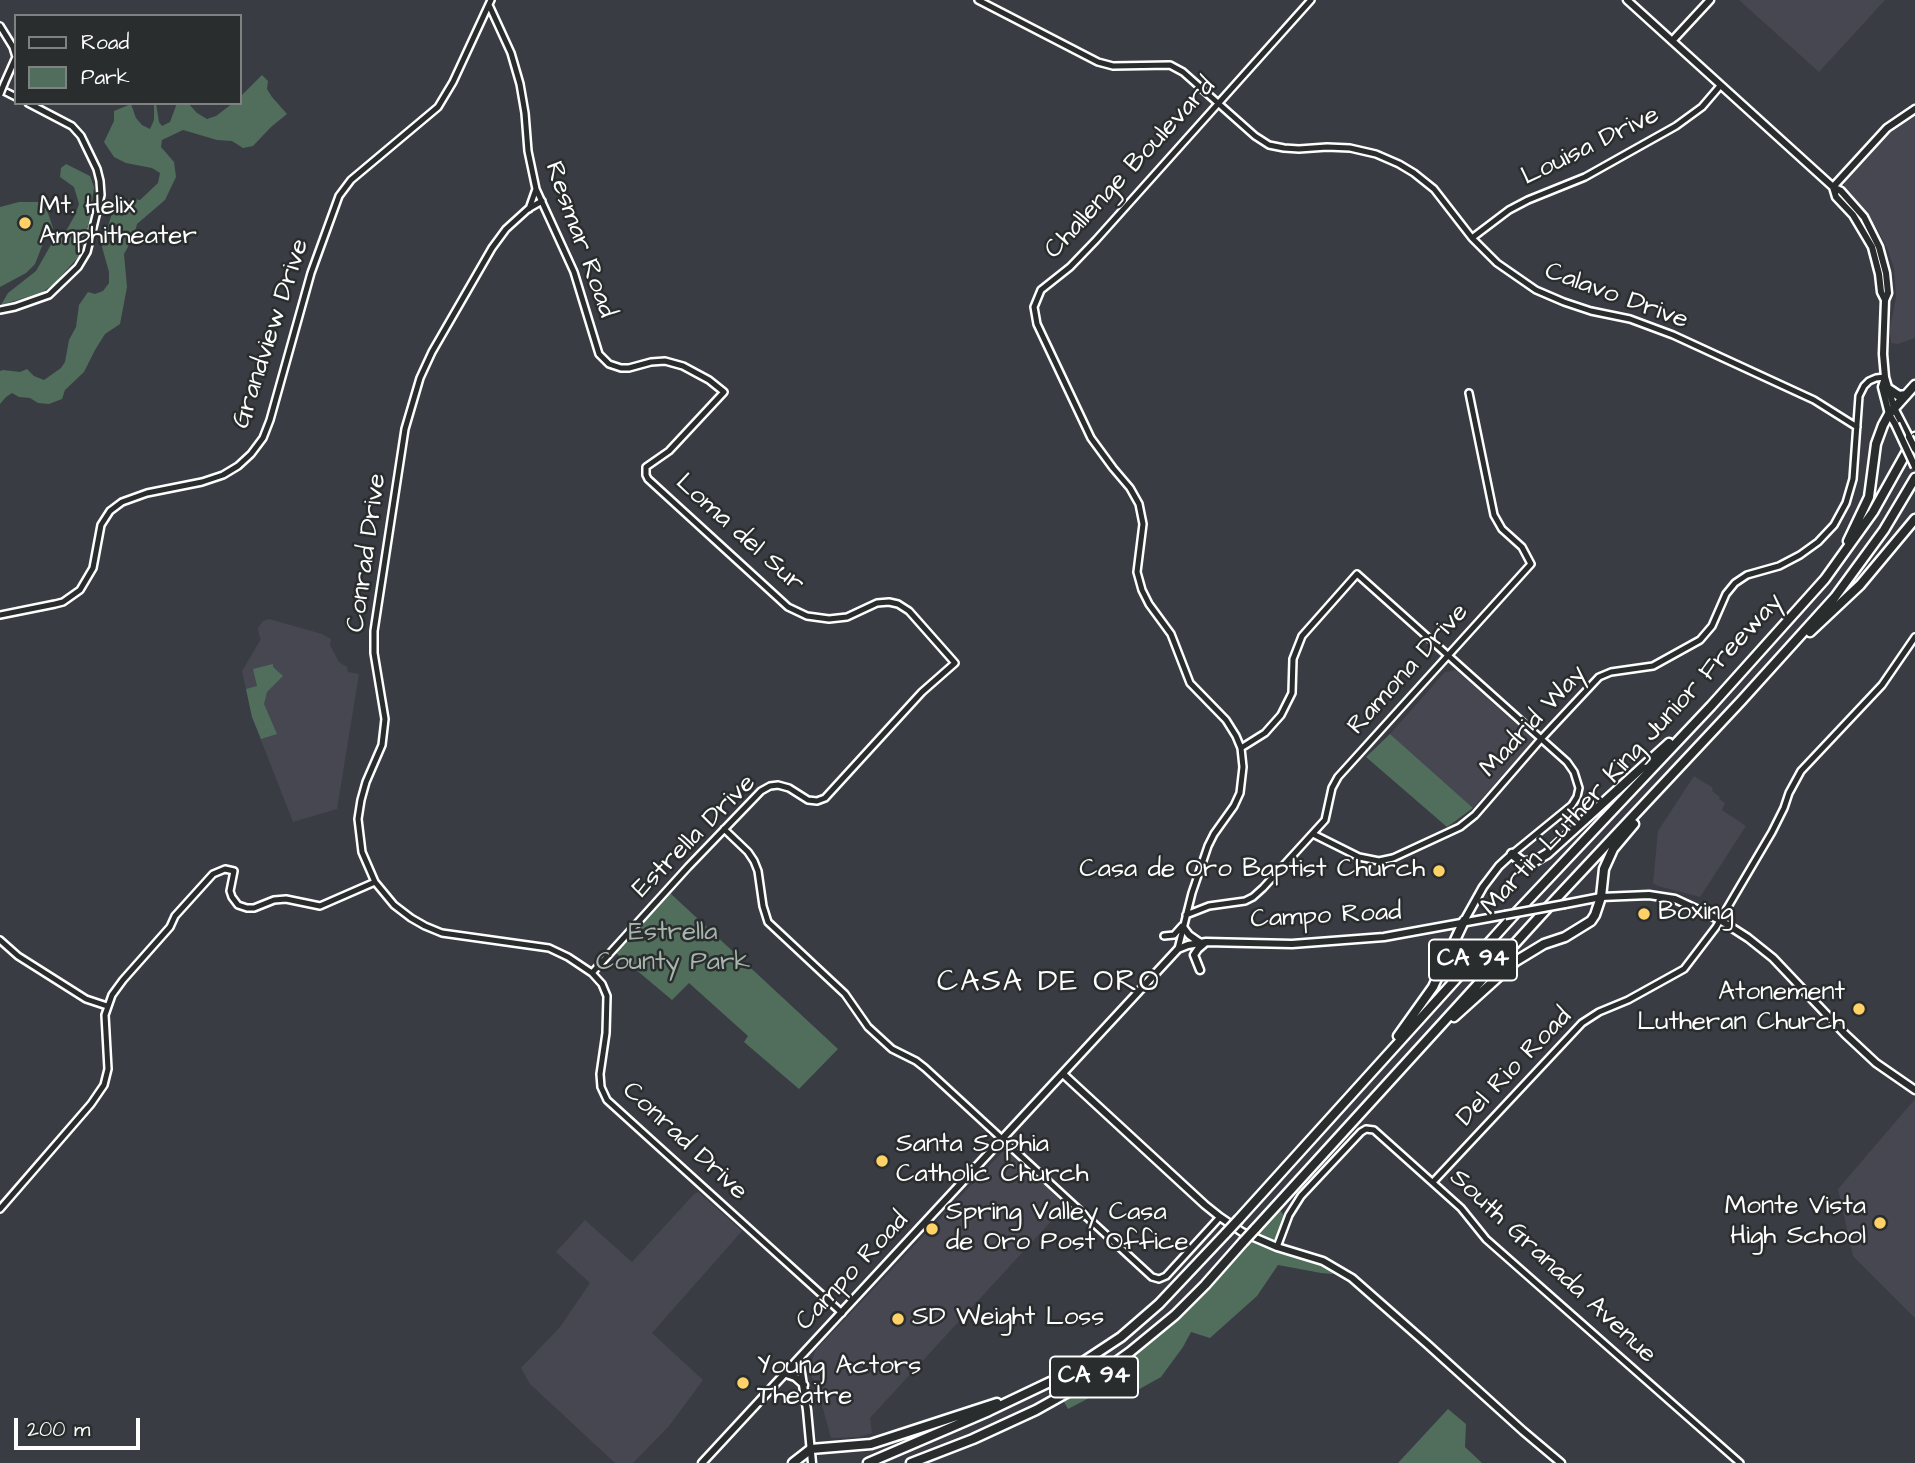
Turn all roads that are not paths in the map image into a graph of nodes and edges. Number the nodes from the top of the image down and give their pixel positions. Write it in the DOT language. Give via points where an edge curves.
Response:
graph roads {
  1 [pos="978,0"];
  2 [pos="1311,0"];
  3 [pos="1627,0"];
  4 [pos="1710,0"];
  5 [pos="490,2"];
  6 [pos="0,26"];
  7 [pos="1672,41"];
  8 [pos="14,50"];
  9 [pos="14,62"];
  10 [pos="9,73"];
  11 [pos="0,75"];
  12 [pos="1720,86"];
  13 [pos="2,87"];
  14 [pos="0,94"];
  15 [pos="1219,103"];
  16 [pos="32,105"];
  17 [pos="1915,109"];
  18 [pos="1833,187"];
  19 [pos="536,189"];
  20 [pos="542,201"];
  21 [pos="528,209"];
  22 [pos="1858,221"];
  23 [pos="1472,237"];
  24 [pos="1879,246"];
  25 [pos="1875,256"];
  26 [pos="1887,280"];
  27 [pos="1885,300"];
  28 [pos="0,310"];
  29 [pos="1885,377"];
  30 [pos="1915,385"];
  31 [pos="1890,390"];
  32 [pos="1469,393"];
  33 [pos="1906,395"];
  34 [pos="1892,411"];
  35 [pos="1897,422"];
  36 [pos="1857,427"];
  37 [pos="1915,437"];
  38 [pos="1915,449"];
  39 [pos="1915,467"];
  40 [pos="645,470"];
  41 [pos="1915,478"];
  42 [pos="1915,519"];
  43 [pos="1832,571"];
  44 [pos="0,615"];
  45 [pos="1915,636"];
  46 [pos="1786,652"];
  47 [pos="1448,655"];
  48 [pos="955,663"];
  49 [pos="1711,706"];
  50 [pos="1709,736"];
  51 [pos="1541,739"];
  52 [pos="1241,748"];
  53 [pos="724,829"];
  54 [pos="1313,834"];
  55 [pos="1512,854"];
  56 [pos="375,882"];
  57 [pos="1601,897"];
  58 [pos="1186,915"];
  59 [pos="1720,920"];
  60 [pos="1464,921"];
  61 [pos="1184,925"];
  62 [pos="1164,936"];
  63 [pos="0,940"];
  64 [pos="1203,942"];
  65 [pos="1178,949"];
  66 [pos="1200,970"];
  67 [pos="592,973"];
  68 [pos="107,1006"];
  69 [pos="1435,1031"];
  70 [pos="1063,1074"];
  71 [pos="1362,1084"];
  72 [pos="1915,1090"];
  73 [pos="1002,1139"];
  74 [pos="1433,1182"];
  75 [pos="0,1209"];
  76 [pos="1220,1217"];
  77 [pos="1277,1247"];
  78 [pos="842,1313"];
  79 [pos="799,1360"];
  80 [pos="786,1374"];
  81 [pos="804,1385"];
  82 [pos="1026,1393"];
  83 [pos="973,1439"];
  84 [pos="811,1449"];
  85 [pos="702,1463"];
  86 [pos="793,1463"];
  87 [pos="812,1463"];
  88 [pos="868,1463"];
  89 [pos="911,1463"];
  90 [pos="928,1463"];
  91 [pos="1561,1463"];
  92 [pos="1740,1463"];
  1 -- 15 [label="street, Calavo Drive" via="1098,62 1170,65"];
  2 -- 15 [label="street, Challenge Boulevard"];
  3 -- 7 [label="main road"];
  4 -- 7 [label="main road"];
  5 -- 19 [label="street, Resmar Road" via="520,84"];
  5 -- 44 [label="street, Grandview Drive" via="438,107 351,180 339,196 311,272 271,420 251,454 223,475 122,502 101,525 93,568 80,590 55,604"];
  6 -- 8 [label="street"];
  7 -- 12 [label="main road"];
  9 -- 10 [label="street"];
  10 -- 11 [label="street"];
  10 -- 13 [label="street"];
  12 -- 18 [label="main road"];
  12 -- 23 [label="street, Louisa Drive" via="1682,123 1585,177 1509,210"];
  13 -- 14 [label="street, bridge"];
  15 -- 23 [label="street, Calavo Drive" via="1255,136 1274,146 1350,148 1406,167 1443,199"];
  15 -- 52 [label="street, Challenge Boulevard" via="1096,240 1041,290 1034,316 1091,438 1139,504 1143,524 1137,572 1142,590 1171,634 1190,683 1226,720"];
  16 -- 28 [label="street" via="81,135 97,169 101,195 87,252 78,267 50,295"];
  17 -- 18 [label="main road" via="1888,128"];
  18 -- 22 [label="main road" via="1836,197"];
  18 -- 24 [label="main road" via="1859,210"];
  19 -- 20 [label="street, Resmar Road"];
  19 -- 21 [label="street"];
  20 -- 21 [label="street, Conrad Drive"];
  20 -- 40 [label="street, Resmar Road" via="574,272 603,359 621,368 676,363 724,392 686,435"];
  21 -- 56 [label="street, Conrad Drive" via="492,248 452,314 422,374 405,429 374,631 386,719 384,737 366,782 358,819 362,852"];
  22 -- 24 [label="main road"];
  22 -- 25 [label="main road"];
  23 -- 36 [label="street, Calavo Drive" via="1505,270 1539,292 1664,331 1807,396"];
  24 -- 26 [label="main road"];
  25 -- 26 [label="main road"];
  25 -- 27 [label="main road"];
  26 -- 27 [label="main road"];
  27 -- 29 [label="main road"];
  29 -- 31 [label="main road"];
  29 -- 34 [label="main road" via="1881,387"];
  29 -- 36 [label="street, Madrid Way" via="1872,379 1862,389"];
  30 -- 33 [label="highway"];
  31 -- 33 [label="highway"];
  31 -- 34 [label="main road"];
  32 -- 47 [label="street, Ramona Drive" via="1494,515 1531,564"];
  33 -- 34 [label="highway"];
  34 -- 35 [label="main road"];
  34 -- 43 [label="highway" via="1876,444 1869,496"];
  35 -- 38 [label="main road, bridge"];
  35 -- 39 [label="main road, bridge"];
  36 -- 51 [label="street, Madrid Way" via="1849,496 1824,537 1779,566 1735,583 1709,630 1692,646 1654,666 1599,677"];
  37 -- 43 [label="highway, Martin Luther King Junior Freeway / CA 94" via="1873,512"];
  40 -- 48 [label="street, Loma del Sur" via="648,479 788,607 829,620 881,602 898,604"];
  41 -- 46 [label="highway, Martin Luther King Junior Freeway / CA 94" via="1854,573"];
  42 -- 46 [label="highway" via="1851,594"];
  43 -- 49 [label="highway, Martin Luther King Junior Freeway / CA 94"];
  45 -- 59 [label="street, Del Rio Road" via="1882,685 1801,771 1772,832"];
  46 -- 50 [label="highway, Martin Luther King Junior Freeway / CA 94"];
  47 -- 51 [label="street"];
  47 -- 52 [label="street" via="1357,574 1302,636 1293,659 1292,693 1282,715"];
  47 -- 54 [label="street, Ramona Drive" via="1335,781 1327,815"];
  48 -- 53 [label="street, Estrella Drive" via="825,797 808,800 785,786 773,785 761,791"];
  49 -- 55 [label="highway" via="1548,854 1526,862"];
  49 -- 71 [label="highway, Martin Luther King Junior Freeway / CA 94"];
  50 -- 57 [label="highway" via="1613,849 1604,869"];
  50 -- 69 [label="highway, Martin Luther King Junior Freeway / CA 94"];
  51 -- 54 [label="street, Madrid Way" via="1468,821 1393,858 1359,858"];
  51 -- 55 [label="street" via="1572,768 1578,792 1570,808"];
  52 -- 58 [label="street" via="1240,793 1208,846"];
  53 -- 67 [label="street, Estrella Drive"];
  53 -- 73 [label="street" via="754,861 768,922 845,994 867,1027 887,1046 925,1068"];
  54 -- 58 [label="street, Ramona Drive" via="1253,897"];
  55 -- 60 [label="main road" via="1483,887"];
  56 -- 67 [label="street, Conrad Drive" via="411,918 442,933 549,948"];
  56 -- 68 [label="street" via="320,906 286,899 244,908 231,894 234,871 213,874 123,979"];
  57 -- 59 [label="main road, Campo Road" via="1675,899"];
  57 -- 60 [label="main road, Campo Road, bridge"];
  57 -- 69 [label="highway" via="1591,921 1516,961"];
  58 -- 61 [label="street"];
  59 -- 72 [label="main road, Campo Road" via="1773,958 1876,1063"];
  59 -- 74 [label="street, Del Rio Road" via="1684,969 1582,1023"];
  60 -- 64 [label="main road, Campo Road" via="1412,932 1292,944"];
  60 -- 71 [label="highway" via="1433,987"];
  61 -- 62 [label="street" via="1176,934"];
  61 -- 64 [label="main road" via="1189,935"];
  61 -- 65 [label="street"];
  63 -- 68 [label="street" via="18,957 86,999"];
  64 -- 65 [label="main road, Campo Road"];
  64 -- 66 [label="main road" via="1194,955"];
  65 -- 70 [label="main road, Campo Road"];
  67 -- 78 [label="street, Conrad Drive" via="607,996 600,1074 607,1100"];
  68 -- 75 [label="street" via="104,1085"];
  69 -- 83 [label="highway, Martin Luther King Junior Freeway / CA 94, bridge" via="1175,1315 1095,1377"];
  70 -- 73 [label="main road, Campo Road"];
  70 -- 76 [label="main road"];
  71 -- 82 [label="highway, Martin Luther King Junior Freeway / CA 94, bridge" via="1159,1304 1121,1337"];
  73 -- 76 [label="street" via="1152,1277 1166,1276"];
  73 -- 78 [label="main road, Campo Road"];
  74 -- 77 [label="street, South Granada Avenue" via="1368,1129 1301,1196"];
  74 -- 92 [label="street, South Granada Avenue" via="1486,1239"];
  76 -- 77 [label="main road"];
  77 -- 91 [label="main road" via="1323,1261 1352,1278"];
  78 -- 79 [label="main road, Campo Road"];
  79 -- 80 [label="main road, Campo Road"];
  79 -- 81 [label="main road"];
  80 -- 81 [label="main road"];
  80 -- 85 [label="main road, Campo Road"];
  81 -- 84 [label="main road"];
  82 -- 84 [label="highway" via="871,1444"];
  82 -- 88 [label="highway, Martin Luther King Junior Freeway / CA 94"];
  83 -- 89 [label="highway, Martin Luther King Junior Freeway / CA 94"];
  83 -- 90 [label="highway"];
  84 -- 86 [label="highway"];
  84 -- 87 [label="main road"];
}
